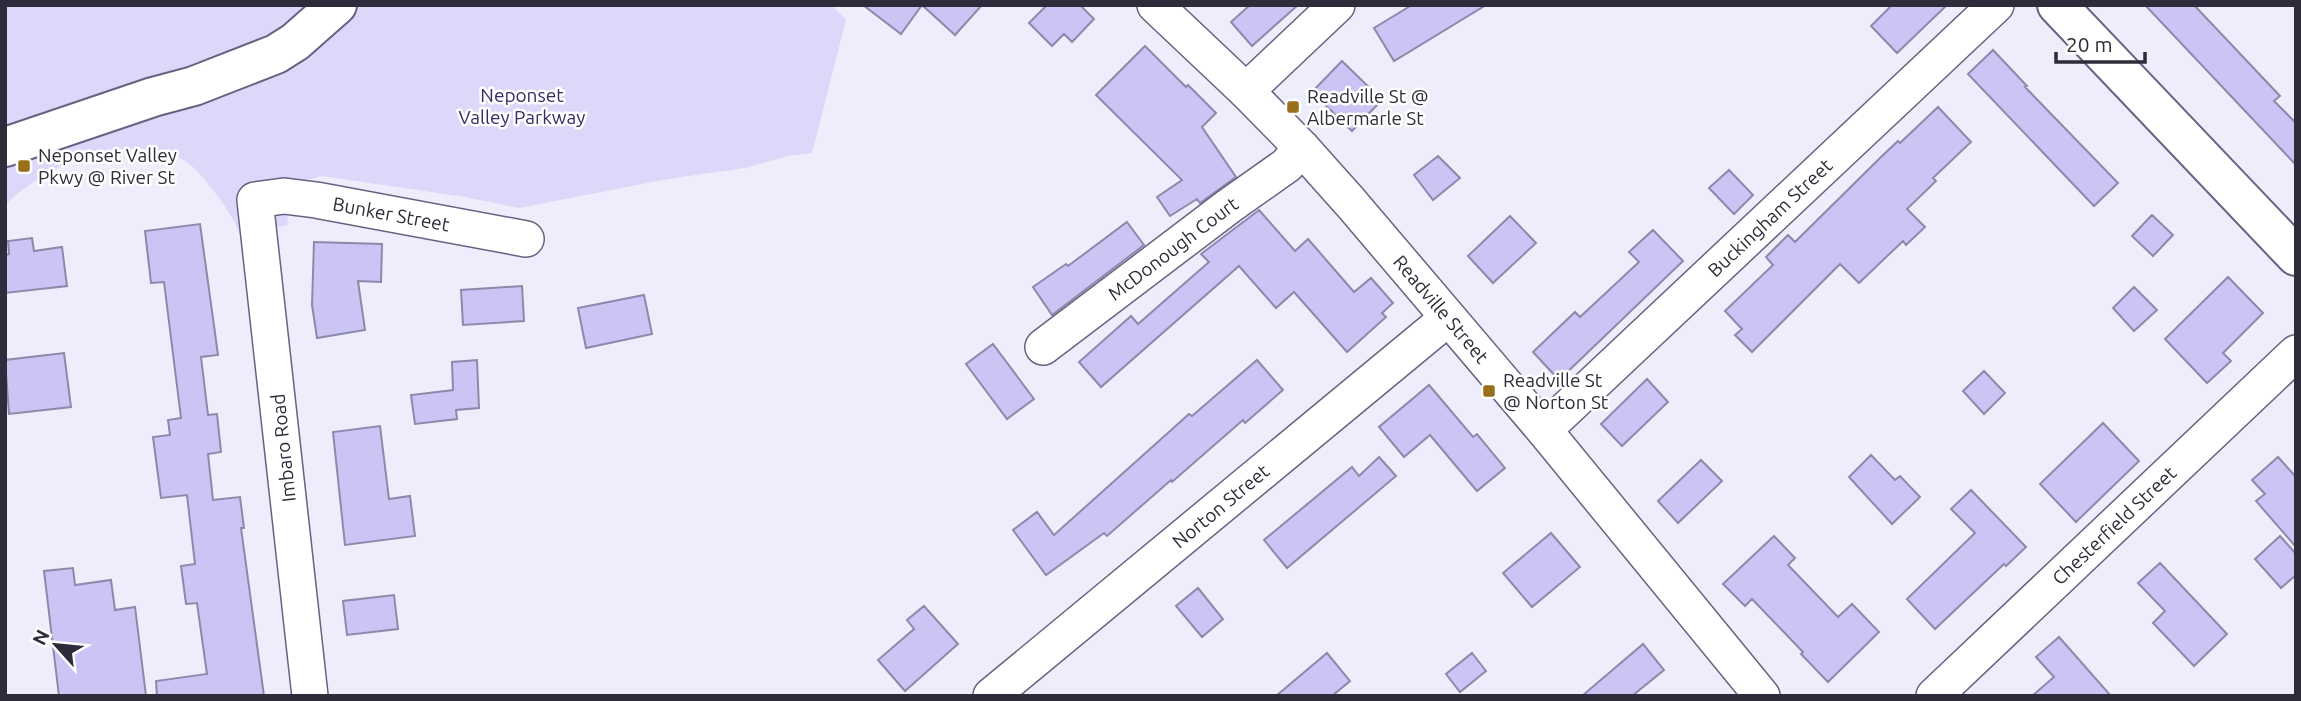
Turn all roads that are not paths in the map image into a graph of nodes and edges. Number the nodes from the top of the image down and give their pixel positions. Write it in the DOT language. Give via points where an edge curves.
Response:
graph roads {
  1 [pos="337,5"];
  2 [pos="1155,5"];
  3 [pos="1338,5"];
  4 [pos="1996,5"];
  5 [pos="2057,5"];
  6 [pos="1246,91"];
  7 [pos="5,147"];
  8 [pos="1301,147"];
  9 [pos="255,200"];
  10 [pos="526,239"];
  11 [pos="2296,256"];
  12 [pos="1448,318"];
  13 [pos="1043,347"];
  14 [pos="2296,353"];
  15 [pos="1544,430"];
  16 [pos="310,696"];
  17 [pos="991,696"];
  18 [pos="1762,696"];
  19 [pos="1934,696"];
  1 -- 7 [label="main road" via="276,54 194,86"];
  2 -- 6 [label="street, Readville Street"];
  3 -- 6 [label="street"];
  4 -- 15 [label="street, Buckingham Street"];
  5 -- 11 [label="main road"];
  6 -- 8 [label="street, Readville Street"];
  8 -- 12 [label="street, Readville Street"];
  8 -- 13 [label="street, McDonough Court" via="1287,165"];
  9 -- 10 [label="street, Bunker Street" via="284,195"];
  9 -- 16 [label="street, Imbaro Road"];
  12 -- 15 [label="street, Readville Street"];
  12 -- 17 [label="street, Norton Street"];
  14 -- 19 [label="street, Chesterfield Street"];
  15 -- 18 [label="street, Readville Street"];
}
